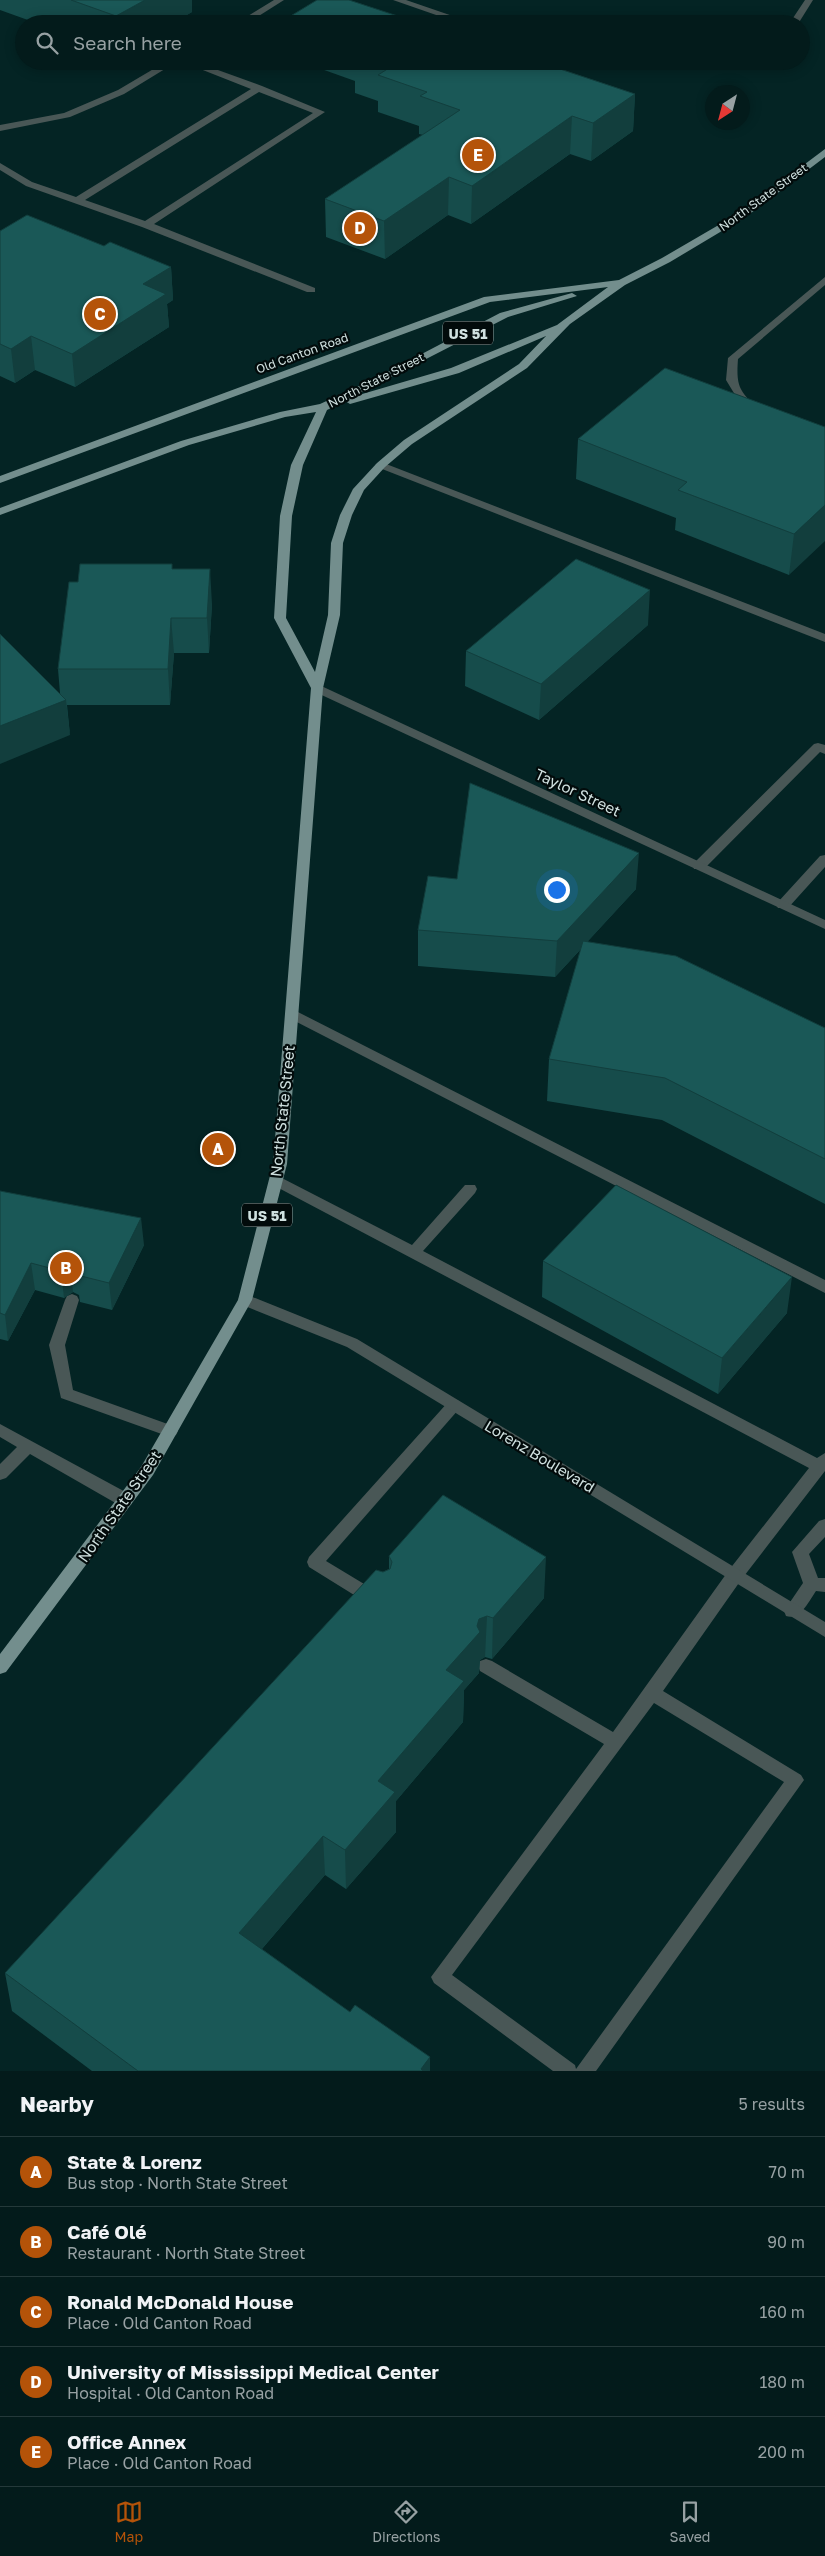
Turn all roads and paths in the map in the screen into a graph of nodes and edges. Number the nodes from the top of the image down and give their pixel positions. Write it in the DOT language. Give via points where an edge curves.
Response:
graph roads {
  1 [pos="280,0"];
  2 [pos="397,0"];
  3 [pos="809,0"];
  4 [pos="254,15"];
  5 [pos="444,15"];
  6 [pos="799,15"];
  7 [pos="159,70"];
  8 [pos="209,70"];
  9 [pos="259,88"];
  10 [pos="0,128"];
  11 [pos="825,152"];
  12 [pos="0,166"];
  13 [pos="77,200"];
  14 [pos="146,225"];
  15 [pos="825,280"];
  16 [pos="621,283"];
  17 [pos="311,290"];
  18 [pos="566,322"];
  19 [pos="323,407"];
  20 [pos="764,413"];
  21 [pos="381,465"];
  22 [pos="0,480"];
  23 [pos="0,512"];
  24 [pos="825,638"];
  25 [pos="317,688"];
  26 [pos="825,750"];
  27 [pos="825,859"];
  28 [pos="699,866"];
  29 [pos="783,905"];
  30 [pos="825,925"];
  31 [pos="292,1014"];
  32 [pos="276,1180"];
  33 [pos="470,1189"];
  34 [pos="413,1253"];
  35 [pos="825,1287"];
  36 [pos="72,1300"];
  37 [pos="245,1300"];
  38 [pos="454,1404"];
  39 [pos="0,1430"];
  40 [pos="170,1431"];
  41 [pos="28,1446"];
  42 [pos="822,1462"];
  43 [pos="0,1474"];
  44 [pos="125,1500"];
  45 [pos="825,1526"];
  46 [pos="735,1575"];
  47 [pos="818,1584"];
  48 [pos="383,1604"];
  49 [pos="792,1611"];
  50 [pos="825,1630"];
  51 [pos="486,1666"];
  52 [pos="0,1667"];
  53 [pos="652,1693"];
  54 [pos="615,1742"];
  55 [pos="568,2071"];
  56 [pos="585,2071"];
  1 -- 4 [label="street"];
  2 -- 5 [label="street"];
  3 -- 6 [label="street"];
  7 -- 10 [label="street" via="121,92 67,115"];
  8 -- 9 [label="street"];
  9 -- 13 [label="street"];
  9 -- 14 [label="street" via="320,112"];
  11 -- 16 [label="main road, North State Street / US 51" via="744,214"];
  12 -- 13 [label="street" via="29,184"];
  13 -- 14 [label="street"];
  14 -- 17 [label="street"];
  15 -- 20 [label="street" via="733,358 731,380 747,406"];
  16 -- 18 [label="main road, North State Street / US 51"];
  16 -- 19 [label="main road, North State Street / US 51" via="504,314"];
  16 -- 22 [label="main road, Old Canton Road" via="488,299"];
  18 -- 19 [label="main road" via="520,346 460,369"];
  18 -- 21 [label="main road, North State Street / US 51" via="523,366 408,442"];
  19 -- 23 [label="main road" via="284,414 185,443"];
  19 -- 25 [label="main road, North State Street" via="297,465 286,516 280,618"];
  21 -- 24 [label="street"];
  21 -- 25 [label="main road, North State Street / US 51" via="360,490 346,515 337,543 334,616"];
  25 -- 28 [label="street, Taylor Street"];
  25 -- 31 [label="main road, North State Street / US 51"];
  26 -- 28 [label="street" via="818,747"];
  27 -- 29 [label="street"];
  28 -- 29 [label="street, Taylor Street"];
  29 -- 30 [label="street, Taylor Street"];
  31 -- 32 [label="main road, North State Street / US 51"];
  31 -- 35 [label="street"];
  32 -- 34 [label="street"];
  32 -- 37 [label="main road, North State Street / US 51"];
  33 -- 34 [label="street"];
  34 -- 42 [label="street"];
  36 -- 40 [label="street" via="57,1345 66,1394"];
  37 -- 38 [label="street, Lorenz Boulevard" via="352,1343"];
  37 -- 40 [label="main road, North State Street / US 51"];
  38 -- 46 [label="street, Lorenz Boulevard"];
  38 -- 48 [label="street" via="315,1562"];
  39 -- 41 [label="street"];
  40 -- 44 [label="main road, North State Street / US 51" via="147,1471"];
  41 -- 43 [label="street"];
  41 -- 44 [label="street"];
  42 -- 46 [label="street"];
  44 -- 52 [label="main road, North State Street / US 51"];
  45 -- 47 [label="street" via="800,1552"];
  46 -- 49 [label="street, Lorenz Boulevard"];
  46 -- 53 [label="street"];
  47 -- 49 [label="street"];
  49 -- 50 [label="street, Lorenz Boulevard"];
  51 -- 54 [label="street"];
  53 -- 54 [label="street"];
  53 -- 56 [label="street" via="794,1780"];
  54 -- 55 [label="street" via="440,1977"];
}
